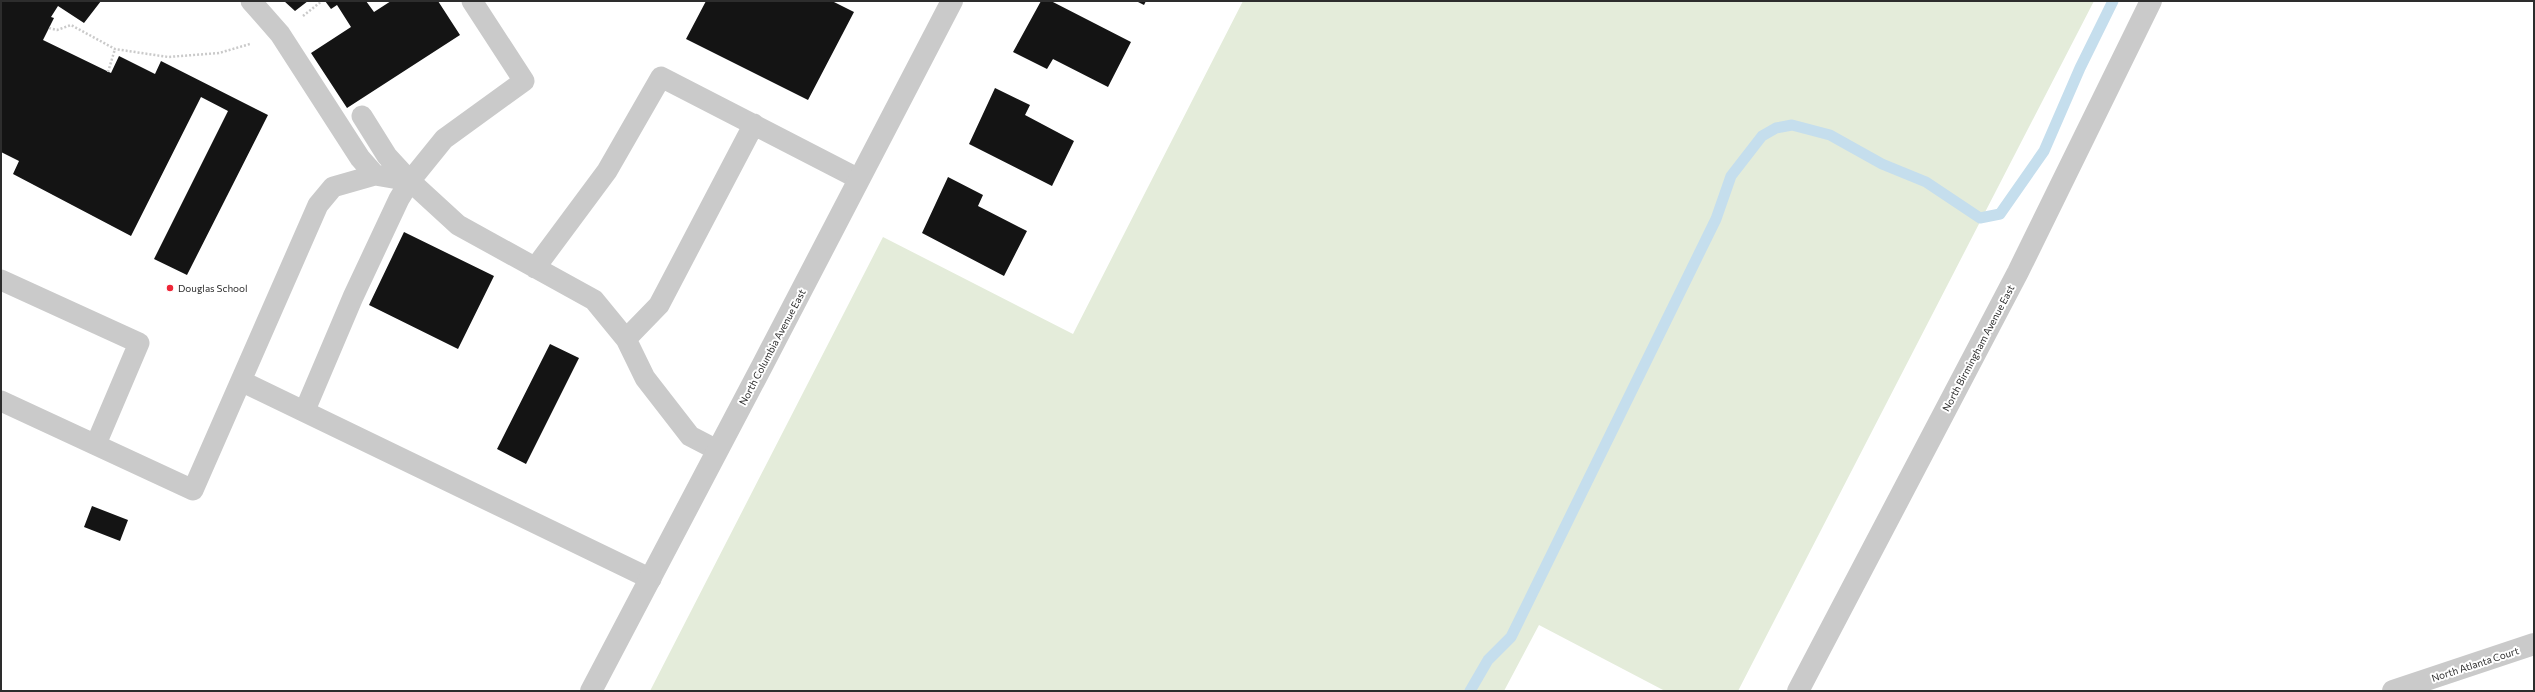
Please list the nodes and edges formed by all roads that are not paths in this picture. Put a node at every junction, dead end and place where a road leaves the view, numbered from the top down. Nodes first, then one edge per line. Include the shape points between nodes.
1 (251, 1) edge
2 (472, 1) edge
3 (952, 1) edge
4 (2151, 1) edge
5 (362, 116) dead end
6 (754, 124) junction
7 (375, 175) junction
8 (859, 179) junction
9 (410, 181) junction
10 (535, 268) junction
11 (1, 280) edge
12 (626, 340) junction
13 (242, 381) junction
14 (1, 401) edge
15 (305, 410) junction
16 (96, 444) junction
17 (717, 450) junction
18 (651, 579) junction
19 (2534, 644) edge
20 (591, 691) edge
21 (1798, 691) edge
22 (2393, 691) edge

1 - 7 lane via 280,34 360,158
2 - 9 lane via 524,81 444,139
3 - 8 street, North Columbia Avenue East
4 - 21 street, North Birmingham Avenue East via 2018,272
5 - 9 lane via 387,156
6 - 8 lane
6 - 10 lane via 661,77 607,171
6 - 12 lane via 659,305
7 - 9 lane
7 - 13 lane via 333,186 318,205
8 - 17 street, North Columbia Avenue East via 758,377
9 - 10 lane via 458,225
9 - 15 lane via 399,199 357,290
10 - 12 lane via 594,300
11 - 16 lane via 139,343
12 - 17 lane via 645,378 690,436
13 - 15 lane
13 - 16 lane via 193,490
14 - 16 lane
15 - 18 lane
17 - 18 street, North Columbia Avenue East
18 - 20 street, North Columbia Avenue East
19 - 22 street, North Atlanta Court

